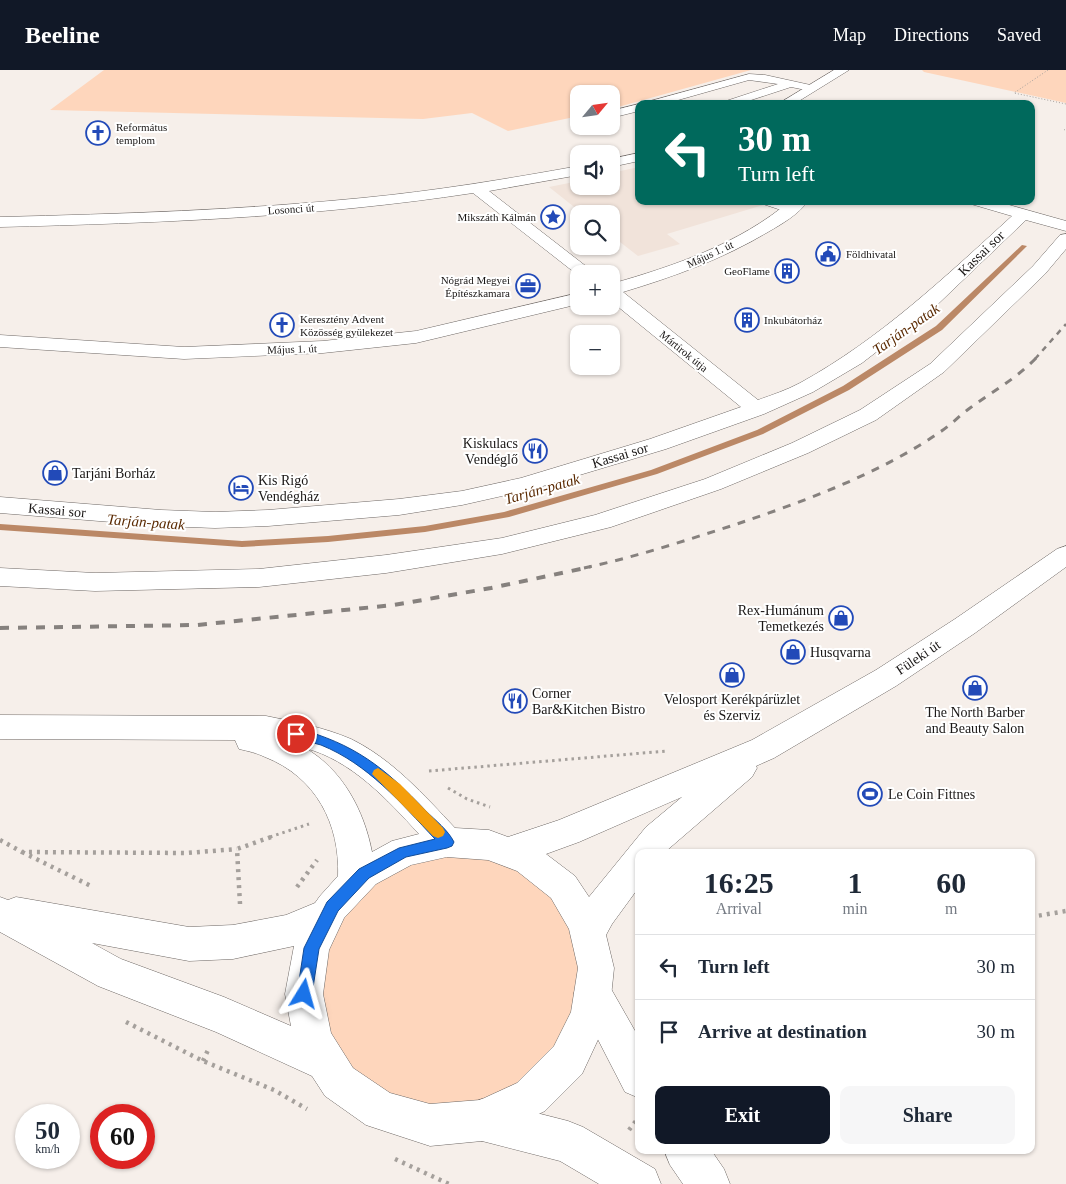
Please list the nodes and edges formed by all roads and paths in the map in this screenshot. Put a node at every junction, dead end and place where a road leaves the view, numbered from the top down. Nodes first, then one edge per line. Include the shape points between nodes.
1 (781, 70) edge
2 (843, 70) edge
3 (1048, 70) edge
4 (765, 78) junction
5 (791, 84) junction
6 (811, 88) junction
7 (665, 100) edge
8 (740, 100) edge
9 (796, 100) edge
10 (1066, 104) edge
11 (635, 108) edge
12 (620, 112) edge
13 (635, 158) edge
14 (620, 161) edge
15 (570, 172) edge
16 (477, 189) junction
17 (795, 205) edge
18 (991, 205) edge
19 (1023, 214) junction
20 (0, 222) edge
21 (1066, 226) edge
22 (1066, 240) edge
23 (575, 265) edge
24 (620, 288) edge
25 (620, 298) edge
26 (570, 300) edge
27 (0, 341) edge
28 (756, 410) junction
29 (0, 504) edge
30 (1066, 555) edge
31 (0, 577) edge
32 (0, 727) edge
33 (180, 727) junction
34 (675, 750) dead end
35 (763, 750) junction
36 (430, 772) dead end
37 (0, 840) edge
38 (447, 842) junction
39 (237, 849) dead end
40 (648, 849) edge
41 (22, 852) junction
42 (508, 852) junction
43 (321, 854) dead end
44 (635, 865) edge
45 (355, 883) junction
46 (96, 889) dead end
47 (288, 892) dead end
48 (0, 911) edge
49 (1066, 911) edge
50 (328, 915) junction
51 (1035, 916) edge
52 (588, 935) junction
53 (593, 993) junction
54 (327, 1062) junction
55 (635, 1071) edge
56 (482, 1120) junction
57 (688, 1154) edge
58 (640, 1184) edge
59 (709, 1184) edge

1 - 4 lane
2 - 6 street
3 - 10 path via 1014,93
4 - 5 lane
4 - 7 lane via 744,78
5 - 6 lane
5 - 8 lane
6 - 9 street
11 - 12 lane
13 - 14 street
15 - 16 street, Losonci út
16 - 20 street, Losonci út via 337,206 117,219
16 - 23 street
17 - 24 street, Május 1. út via 770,224 711,256
18 - 19 street
19 - 21 street
19 - 28 street, Kassai sor via 930,301 855,359 806,388
22 - 31 street via 937,368 868,415 800,448 712,484 602,521 492,547 386,564 259,578 95,582
25 - 28 street, Mártírok útja
26 - 27 street, Május 1. út via 416,337 323,348 184,353
28 - 29 street, Kassai sor via 525,484 462,498 399,506 215,520 113,515
30 - 35 street, Füleki út via 886,678
32 - 33 street
33 - 38 street via 266,728 323,741 345,751 381,776
33 - 45 street via 271,745 308,766 330,788 344,813 356,850
34 - 36 path
35 - 40 street
35 - 42 street via 567,832
37 - 41 path
38 - 42 street via 490,845
38 - 45 street via 404,852 364,873
39 - 41 path via 187,853
41 - 46 path
42 - 52 street via 529,860 563,887 586,924
43 - 47 path via 297,888
44 - 52 street via 599,912
45 - 50 street via 332,906
48 - 50 street via 189,944 233,942 286,932
48 - 54 street via 111,973 224,1016
49 - 51 path
50 - 54 street via 311,948 304,994 313,1040
52 - 53 street via 596,968
53 - 55 street
53 - 56 street via 590,1016 568,1060 531,1097
54 - 56 street via 339,1082 380,1111 430,1125
56 - 58 street via 568,1142
57 - 59 street

